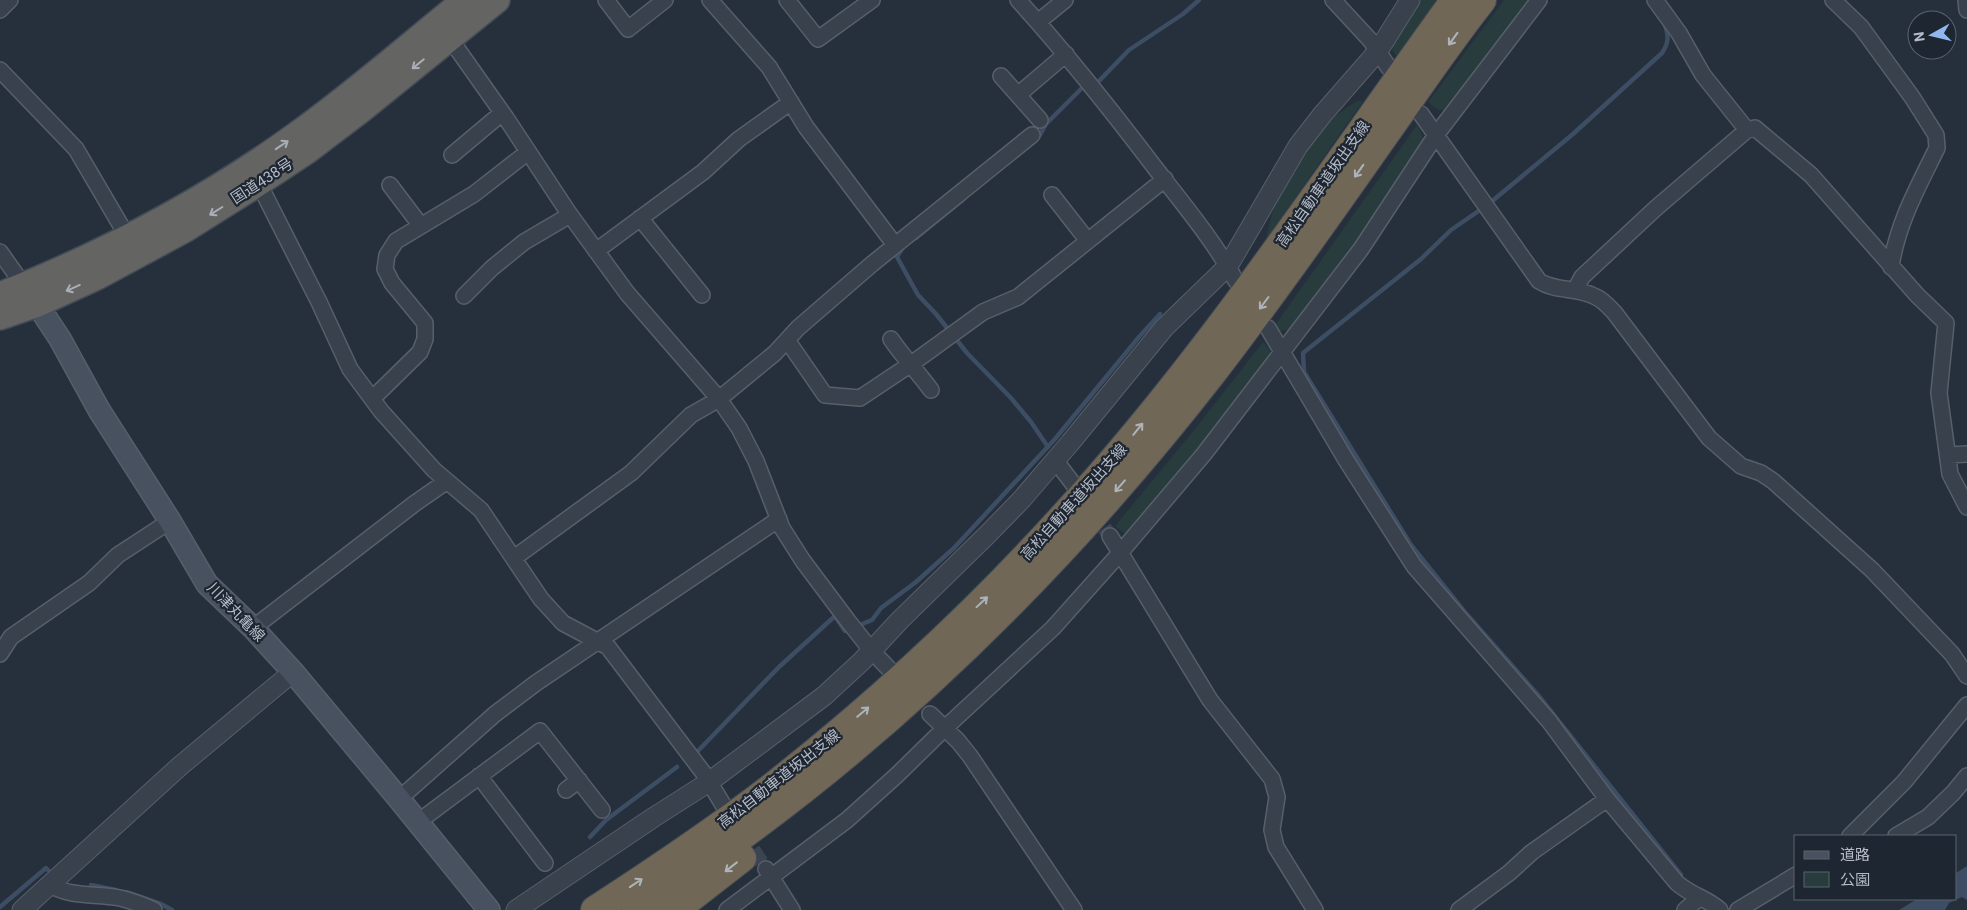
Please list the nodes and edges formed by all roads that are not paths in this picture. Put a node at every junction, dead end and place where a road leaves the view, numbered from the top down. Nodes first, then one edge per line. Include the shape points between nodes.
1 (10, 0) edge
2 (465, 0) edge
3 (497, 0) edge
4 (606, 0) edge
5 (665, 0) edge
6 (710, 0) edge
7 (787, 0) edge
8 (872, 0) edge
9 (1018, 0) edge
10 (1065, 0) edge
11 (1334, 0) edge
12 (1410, 0) edge
13 (1455, 0) edge
14 (1482, 0) edge
15 (1539, 0) edge
16 (1655, 0) edge
17 (1833, 0) edge
18 (1966, 0) edge
19 (0, 10) edge
20 (1967, 10) edge
21 (1038, 22) junction
22 (444, 30) junction
23 (1378, 51) junction
24 (1066, 54) junction
25 (1389, 68) dead end
26 (0, 70) edge
27 (1001, 76) dead end
28 (1018, 95) junction
29 (791, 102) junction
30 (502, 113) junction
31 (1421, 114) dead end
32 (1040, 120) dead end
33 (1747, 130) junction
34 (1032, 135) dead end
35 (1436, 135) junction
36 (528, 152) junction
37 (452, 155) dead end
38 (254, 175) junction
39 (1165, 180) junction
40 (390, 185) dead end
41 (1052, 195) dead end
42 (570, 215) junction
43 (640, 218) junction
44 (421, 226) junction
45 (127, 236) junction
46 (1088, 241) junction
47 (895, 245) junction
48 (596, 251) junction
49 (0, 252) edge
50 (1891, 267) junction
51 (1232, 273) junction
52 (1575, 290) junction
53 (0, 295) edge
54 (31, 295) junction
55 (702, 295) dead end
56 (464, 296) dead end
57 (0, 317) edge
58 (1268, 328) dead end
59 (891, 339) dead end
60 (787, 340) junction
61 (1282, 353) junction
62 (911, 364) junction
63 (931, 390) dead end
64 (719, 398) junction
65 (372, 399) junction
66 (1967, 454) edge
67 (1948, 455) junction
68 (1055, 460) junction
69 (447, 481) junction
70 (1074, 485) dead end
71 (1967, 507) edge
72 (779, 519) junction
73 (170, 521) junction
74 (1110, 536) tunnel mouth
75 (1120, 554) junction
76 (514, 558) junction
77 (253, 628) junction
78 (598, 642) junction
79 (871, 650) junction
80 (0, 654) edge
81 (889, 669) dead end
82 (293, 672) junction
83 (1967, 676) edge
84 (1967, 705) edge
85 (919, 709) junction
86 (945, 728) junction
87 (479, 776) junction
88 (1967, 776) edge
89 (578, 780) junction
90 (709, 782) junction
91 (566, 790) dead end
92 (399, 799) junction
93 (1607, 799) junction
94 (725, 808) dead end
95 (602, 810) dead end
96 (418, 822) junction
97 (1851, 835) edge
98 (1898, 835) edge
99 (545, 863) dead end
100 (768, 873) junction
101 (1794, 876) edge
102 (50, 885) junction
103 (1794, 885) edge
104 (1776, 888) junction
105 (1699, 898) junction
106 (22, 910) edge
107 (154, 910) edge
108 (488, 910) edge
109 (516, 910) edge
110 (595, 910) edge
111 (636, 910) edge
112 (675, 910) edge
113 (727, 910) edge
114 (792, 910) edge
115 (1074, 910) edge
116 (1315, 910) edge
117 (1459, 910) edge
118 (1685, 910) edge
119 (1720, 910) edge
120 (1738, 910) edge

1 - 19 street
2 - 22 highway, 国道438号
3 - 22 highway, 国道438号
4 - 5 street via 628,29
6 - 29 street via 769,67
7 - 8 street via 818,39
9 - 21 street
10 - 21 street
11 - 23 street
12 - 23 street
110 -> 13 highway, 高松自動車道坂出支線 via 702,839 840,731 892,687 993,591 1062,518 1196,357
14 -> 85 highway, 高松自動車道坂出支線 via 1213,371 1079,533
15 - 35 street
16 - 33 street via 1703,75
17 - 50 street via 1861,27 1912,97 1938,142 1908,206
18 - 20 street
21 - 24 street
22 - 30 street
22 - 38 highway, 国道438号 via 296,135
23 - 25 street
23 - 51 street via 1298,146
24 - 28 street
24 - 39 street
26 - 45 street via 76,149
27 - 28 street
28 - 32 street
29 - 43 street
29 - 47 street via 806,127
30 - 36 street
30 - 37 street
31 - 35 street
33 - 50 street via 1755,128 1811,175
33 - 52 street via 1649,214 1582,277
34 - 47 street
35 - 52 street via 1539,281 1546,286
35 - 61 street via 1362,249
36 - 42 street
36 - 44 street via 474,194
38 - 45 highway, 国道438号
38 -> 54 highway, 国道438号 via 186,229 97,278
38 - 65 street via 350,369
39 - 46 street
39 - 51 street
40 - 44 street
41 - 46 street
42 - 48 street
42 - 56 street via 524,242
43 - 48 street
43 - 55 street
44 - 65 street via 396,241 388,255 385,270 425,323 425,338 420,352
45 - 54 highway, 国道438号
46 - 62 street via 1018,297 983,312
47 - 60 street
48 - 64 street via 627,293
49 - 54 street
50 - 67 street via 1946,323 1939,392
51 - 68 street via 1164,328
52 - 83 street via 1596,296 1614,312 1709,438 1741,466 1773,481 1872,570 1952,654
53 - 54 highway, 国道438号
54 - 57 highway, 国道438号
54 - 73 main road, 川津丸亀線
58 - 61 street
59 - 62 street
60 - 62 street via 825,395 860,398
60 - 64 street
61 - 75 street via 1204,454
61 - 93 street via 1414,566 1549,721
62 - 63 street
64 - 72 street via 756,461
64 - 76 street via 690,415 632,473
65 - 69 street
66 - 67 street
67 - 71 street via 1950,474
68 - 70 street
68 - 79 street via 993,529
69 - 76 street via 481,510
69 - 77 street
72 - 78 street
72 - 79 street via 803,561
73 - 77 main road, 川津丸亀線 via 208,584
73 - 80 street via 118,555 88,583 11,637
74 - 75 street
75 - 86 street via 1053,628
75 - 116 street via 1210,700 1272,779 1277,797 1272,830 1276,847
76 - 78 street via 541,598 563,623
77 - 82 main road, 川津丸亀線
78 - 90 street via 608,647
78 - 92 street via 495,714
79 - 81 street
79 - 90 street via 824,696
82 - 92 main road, 川津丸亀線
82 - 102 street via 180,766
84 - 97 street via 1904,782
85 - 86 street
85 - 111 highway, 高松自動車道坂出支線
85 -> 112 highway
86 - 100 street via 847,820
86 - 115 street via 970,756
87 - 89 street via 540,731
87 - 96 street
87 - 99 street
88 - 98 street via 1928,817
89 - 91 street
89 - 95 street
90 - 94 street
90 - 109 street
92 - 96 main road, 川津丸亀線
93 - 105 street via 1677,883
93 - 117 street via 1532,852
96 - 108 main road, 川津丸亀線
100 - 113 street
100 - 114 street
101 - 104 street
102 - 106 street
102 - 107 street via 73,894 120,898
103 - 104 street
104 - 120 street
105 - 118 street
105 - 119 street

